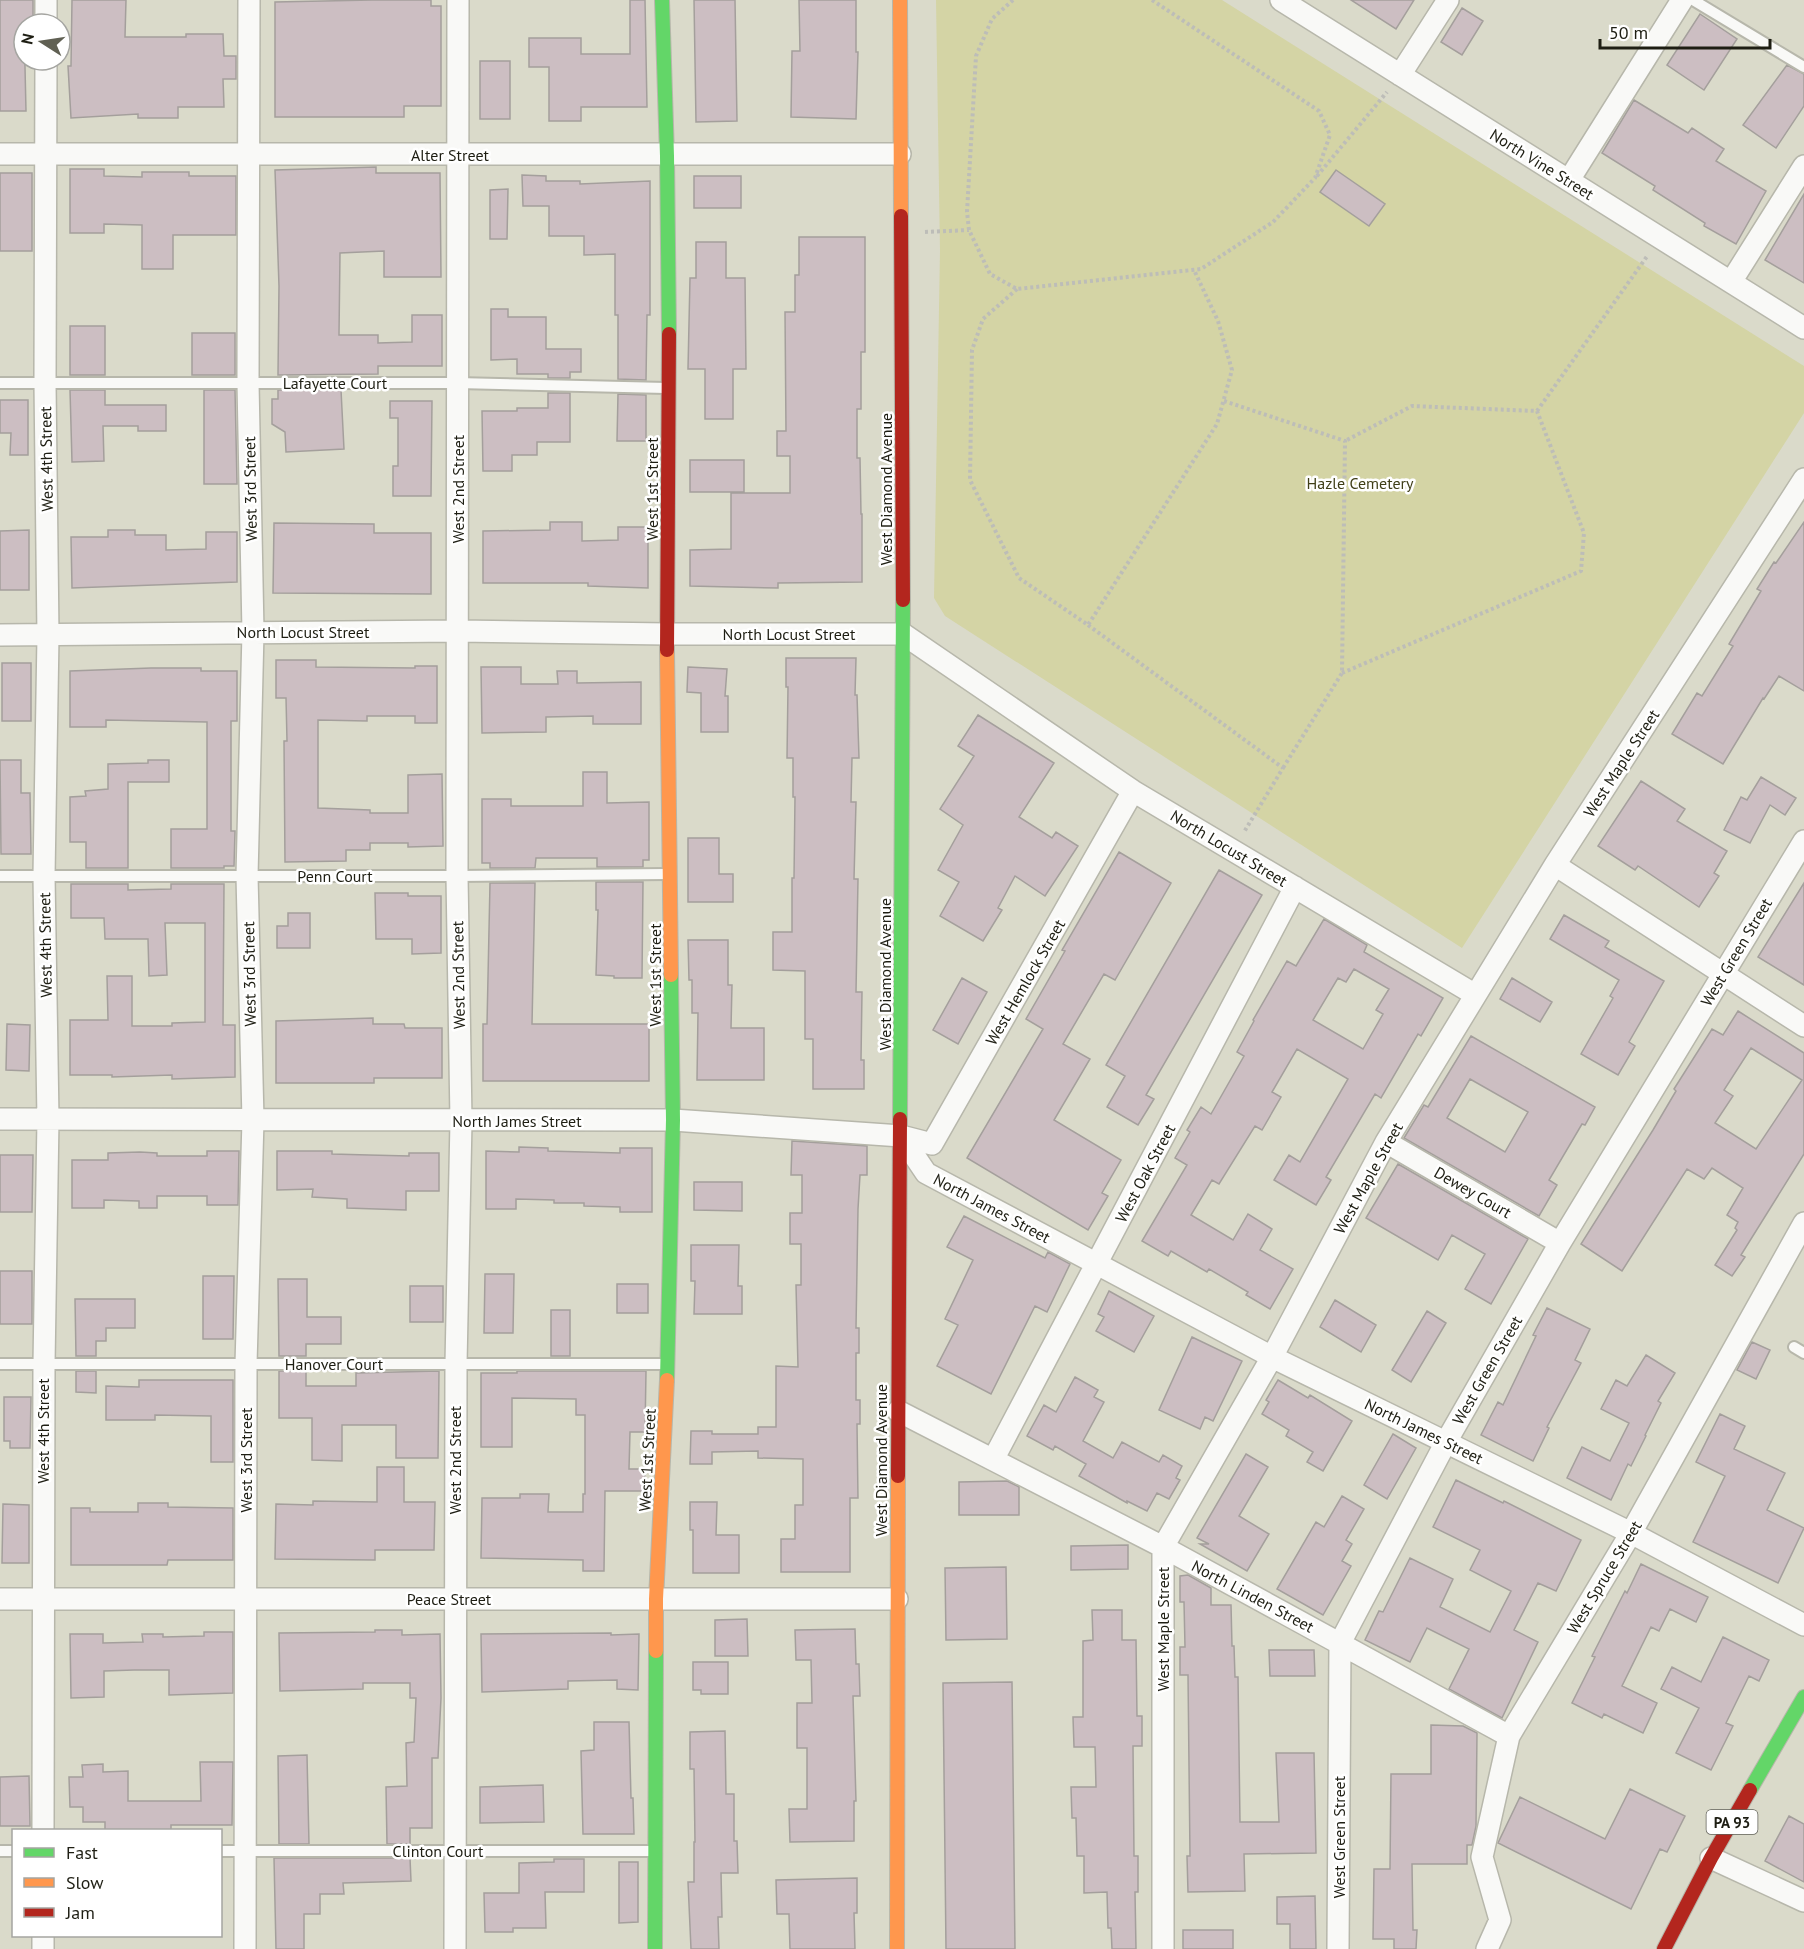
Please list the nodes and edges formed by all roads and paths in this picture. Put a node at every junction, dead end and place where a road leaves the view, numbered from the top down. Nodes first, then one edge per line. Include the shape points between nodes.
1 (249, 0) edge
2 (458, 0) edge
3 (662, 0) edge
4 (900, 0) edge
5 (1013, 0) edge
6 (1152, 0) edge
7 (1281, 0) edge
8 (1448, 0) edge
9 (1682, 0) edge
10 (1693, 0) edge
11 (1804, 67) edge
12 (46, 72) edge
13 (1400, 75) junction
14 (0, 154) edge
15 (45, 154) junction
16 (248, 154) junction
17 (458, 154) junction
18 (900, 154) junction
19 (667, 156) junction
20 (1804, 166) edge
21 (1315, 178) junction
22 (1569, 180) junction
23 (969, 230) junction
24 (901, 234) junction
25 (1660, 237) junction
26 (1194, 270) junction
27 (1731, 282) junction
28 (1017, 289) junction
29 (1804, 328) edge
30 (0, 383) edge
31 (45, 383) junction
32 (248, 383) junction
33 (457, 383) junction
34 (669, 388) junction
35 (1224, 401) junction
36 (1537, 411) junction
37 (1345, 441) junction
38 (1804, 478) edge
39 (1088, 625) junction
40 (458, 631) junction
41 (253, 632) junction
42 (668, 634) junction
43 (903, 634) junction
44 (0, 635) edge
45 (48, 636) junction
46 (1342, 672) junction
47 (1283, 768) junction
48 (1133, 791) junction
49 (1804, 841) edge
50 (1233, 851) junction
51 (1555, 865) junction
52 (671, 874) junction
53 (0, 876) edge
54 (44, 876) junction
55 (247, 876) junction
56 (457, 876) junction
57 (1295, 887) junction
58 (1723, 974) junction
59 (1474, 994) junction
60 (1804, 1026) edge
61 (0, 1119) edge
62 (48, 1119) junction
63 (253, 1120) junction
64 (672, 1120) junction
65 (461, 1121) junction
66 (901, 1136) junction
67 (1386, 1142) junction
68 (1804, 1223) edge
69 (1560, 1243) junction
70 (1097, 1263) junction
71 (1272, 1357) junction
72 (0, 1364) edge
73 (44, 1364) junction
74 (246, 1364) junction
75 (456, 1364) junction
76 (668, 1364) junction
77 (898, 1411) junction
78 (1446, 1442) junction
79 (994, 1458) junction
80 (1630, 1533) junction
81 (1163, 1547) junction
82 (0, 1599) edge
83 (43, 1599) junction
84 (246, 1599) junction
85 (455, 1599) junction
86 (656, 1599) junction
87 (897, 1599) junction
88 (1804, 1625) edge
89 (1340, 1643) junction
90 (1804, 1697) edge
91 (1509, 1736) junction
92 (43, 1829) edge
93 (222, 1851) edge
94 (246, 1851) junction
95 (455, 1851) junction
96 (655, 1851) junction
97 (1711, 1858) junction
98 (1804, 1901) edge
99 (245, 1949) edge
100 (455, 1949) edge
101 (655, 1949) edge
102 (897, 1949) edge
103 (1163, 1949) edge
104 (1338, 1949) edge
105 (1487, 1949) edge
106 (1664, 1949) edge

1 - 16 street, West 3rd Street
2 - 17 street, West 2nd Street
3 - 19 main road, West 1st Street
4 - 18 main road, West Diamond Avenue
5 - 23 path via 992,20 976,56
6 - 21 path via 1319,111 1330,135
7 - 13 street, North Vine Street
8 - 13 street
9 - 22 street
10 - 11 lane
12 - 15 street, West 4th Street
13 - 21 path
13 - 22 street, North Vine Street
14 - 15 street, Alter Street
15 - 16 street, Alter Street
15 - 31 street, West 4th Street
16 - 17 street, Alter Street
16 - 32 street, West 3rd Street
17 - 19 street, Alter Street
17 - 33 street, West 2nd Street
18 - 19 street, Alter Street
18 - 24 main road, West Diamond Avenue
19 - 34 main road, West 1st Street
20 - 27 street
21 - 26 path via 1273,222
22 - 25 street, North Vine Street
23 - 24 path
23 - 28 path via 990,274
24 - 43 main road, West Diamond Avenue
25 - 27 street, North Vine Street
25 - 36 path
26 - 28 path
26 - 35 path via 1218,321 1232,370
27 - 29 street, North Vine Street
28 - 39 path via 983,320 972,350 970,480 1019,578
30 - 31 lane, Lafayette Court
31 - 32 lane, Lafayette Court
31 - 45 street, West 4th Street
32 - 33 lane, Lafayette Court
32 - 41 street, West 3rd Street
33 - 34 lane, Lafayette Court
33 - 40 street, West 2nd Street
34 - 42 main road, West 1st Street
35 - 37 path
35 - 39 path via 1217,424
36 - 37 path via 1412,406
36 - 46 path via 1584,533 1581,571
37 - 46 path
38 - 51 street, West Maple Street
39 - 47 path
40 - 41 street, North Locust Street
40 - 42 street, North Locust Street
40 - 56 street, West 2nd Street
41 - 45 street, North Locust Street
41 - 55 street, West 3rd Street
42 - 43 street, North Locust Street
42 - 52 main road, West 1st Street
43 - 48 street, North Locust Street
43 - 66 main road, West Diamond Avenue
44 - 45 street, North Locust Street
45 - 54 street, West 4th Street
46 - 47 path
47 - 50 path
48 - 50 street, North Locust Street
48 - 66 street, West Hemlock Street via 932,1144
49 - 58 street, West Green Street
50 - 57 street, North Locust Street
51 - 58 street
51 - 59 street, West Maple Street
52 - 56 lane, Penn Court
52 - 64 main road, West 1st Street
53 - 54 lane, Penn Court
54 - 55 lane, Penn Court
54 - 62 street, West 4th Street
55 - 56 lane, Penn Court
55 - 63 street, West 3rd Street
56 - 65 street, West 2nd Street
57 - 59 street, North Locust Street
57 - 70 street, West Oak Street
58 - 60 street
58 - 69 street, West Green Street
59 - 67 street, West Maple Street
61 - 62 street, North James Street
62 - 63 street, North James Street
62 - 73 street, West 4th Street
63 - 65 street, North James Street
63 - 74 street, West 3rd Street
64 - 65 street, North James Street
64 - 66 street, North James Street
64 - 76 main road, West 1st Street
65 - 75 street, West 2nd Street
66 - 70 street, North James Street via 926,1173
66 - 77 main road, West Diamond Avenue
67 - 69 street, Dewey Court
67 - 71 street, West Maple Street
68 - 80 street, West Spruce Street
69 - 78 street, West Green Street
70 - 71 street, North James Street
70 - 79 street, West Oak Street
71 - 78 street, North James Street
71 - 81 street, West Maple Street
72 - 73 lane, Hanover Court
73 - 74 lane, Hanover Court
73 - 83 street, West 4th Street
74 - 75 lane, Hanover Court
74 - 84 street, West 3rd Street
75 - 76 lane, Hanover Court
75 - 85 street, West 2nd Street
76 - 86 main road, West 1st Street
77 - 79 street, North Linden Street
77 - 87 main road, West Diamond Avenue
78 - 80 street, North James Street
78 - 89 street, West Green Street
79 - 81 street, North Linden Street
80 - 88 street, North James Street
80 - 91 street, West Spruce Street
81 - 89 street, North Linden Street
81 - 103 street, West Maple Street
82 - 83 street, Peace Street
83 - 84 street, Peace Street
83 - 92 street, West 4th Street
84 - 85 street, Peace Street
84 - 94 street, West 3rd Street
85 - 86 street, Peace Street
85 - 95 street, West 2nd Street
86 - 87 street, Peace Street
86 - 96 main road, West 1st Street
87 - 102 main road, West Diamond Avenue
89 - 91 street, North Linden Street
89 - 104 street, West Green Street
90 - 97 main road, PA 93
91 - 105 street, West Spruce Street via 1482,1857 1500,1920
93 - 94 lane, Clinton Court
94 - 95 lane, Clinton Court
94 - 99 street, West 3rd Street
95 - 96 lane, Clinton Court
95 - 100 street, West 2nd Street
96 - 101 main road, West 1st Street
97 - 98 street
97 - 106 main road, PA 93

